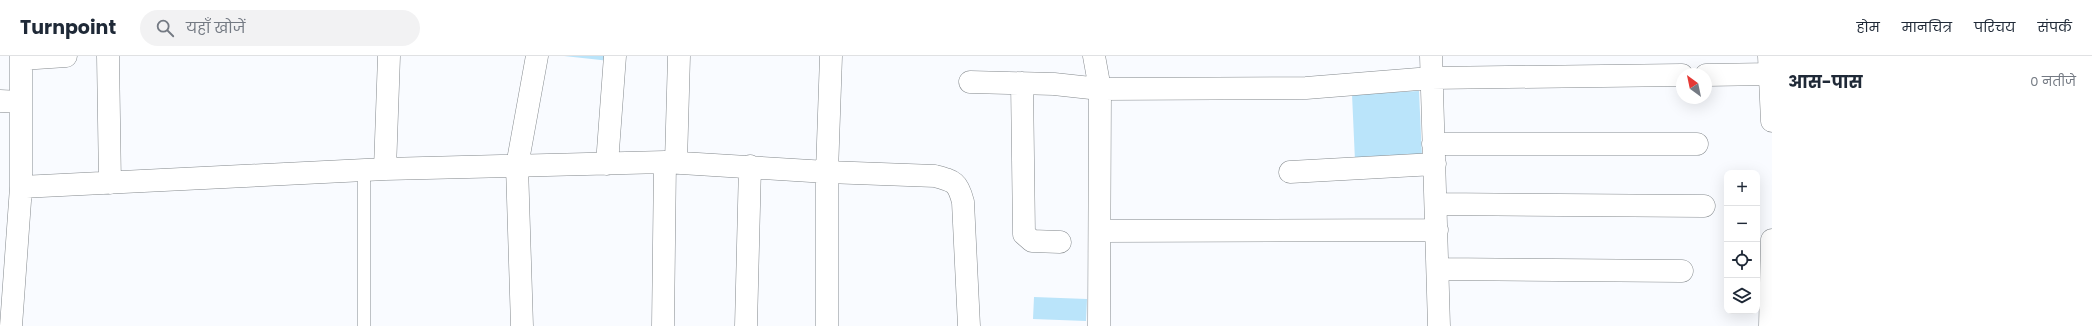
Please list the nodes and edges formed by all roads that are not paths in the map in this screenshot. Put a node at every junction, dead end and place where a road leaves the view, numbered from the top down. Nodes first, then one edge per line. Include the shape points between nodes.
1 (66, 56) edge
2 (108, 56) edge
3 (389, 56) edge
4 (537, 56) edge
5 (615, 56) edge
6 (680, 56) edge
7 (831, 56) edge
8 (1094, 56) edge
9 (1431, 56) edge
10 (21, 58) edge
11 (1770, 65) edge
12 (1712, 74) edge
13 (1676, 75) edge
14 (1431, 78) junction
15 (970, 82) dead end
16 (1022, 83) junction
17 (1100, 89) junction
18 (11, 102) edge
19 (1772, 121) edge
20 (1696, 144) dead end
21 (1434, 154) junction
22 (670, 162) junction
23 (607, 164) junction
24 (517, 166) junction
25 (750, 166) junction
26 (374, 170) junction
27 (827, 172) junction
28 (1290, 172) dead end
29 (110, 183) junction
30 (21, 188) junction
31 (1436, 204) junction
32 (1704, 206) dead end
33 (1437, 230) junction
34 (1100, 231) junction
35 (9, 238) edge
36 (1772, 240) edge
37 (1060, 242) dead end
38 (1439, 269) junction
39 (1682, 271) dead end
40 (8, 314) edge
41 (364, 326) edge
42 (522, 326) edge
43 (663, 326) edge
44 (746, 326) edge
45 (827, 326) edge
46 (969, 326) edge
47 (1099, 326) edge
48 (1439, 326) edge
49 (1770, 326) edge

1 - 10 street
2 - 29 street
3 - 26 street
4 - 24 street
5 - 23 street
6 - 22 street
7 - 27 street
8 - 17 street
9 - 14 street
10 - 18 street
11 - 12 street
11 - 19 street
13 - 14 street
14 - 17 street via 1306,88
14 - 21 street
15 - 16 street
16 - 17 street
16 - 37 street via 1024,234 1032,241
17 - 34 street
18 - 30 street
20 - 21 street
21 - 28 street
21 - 31 street
22 - 23 street
22 - 25 street
22 - 43 street
23 - 24 street
24 - 26 street
24 - 42 street
25 - 27 street
25 - 44 street
26 - 29 street
26 - 41 lane
27 - 45 street
27 - 46 street via 935,176 951,181 959,188
29 - 30 street
30 - 35 street
31 - 32 street
31 - 33 street
33 - 34 street
33 - 38 street
34 - 47 street
35 - 40 street
36 - 49 street
38 - 39 street
38 - 48 street

